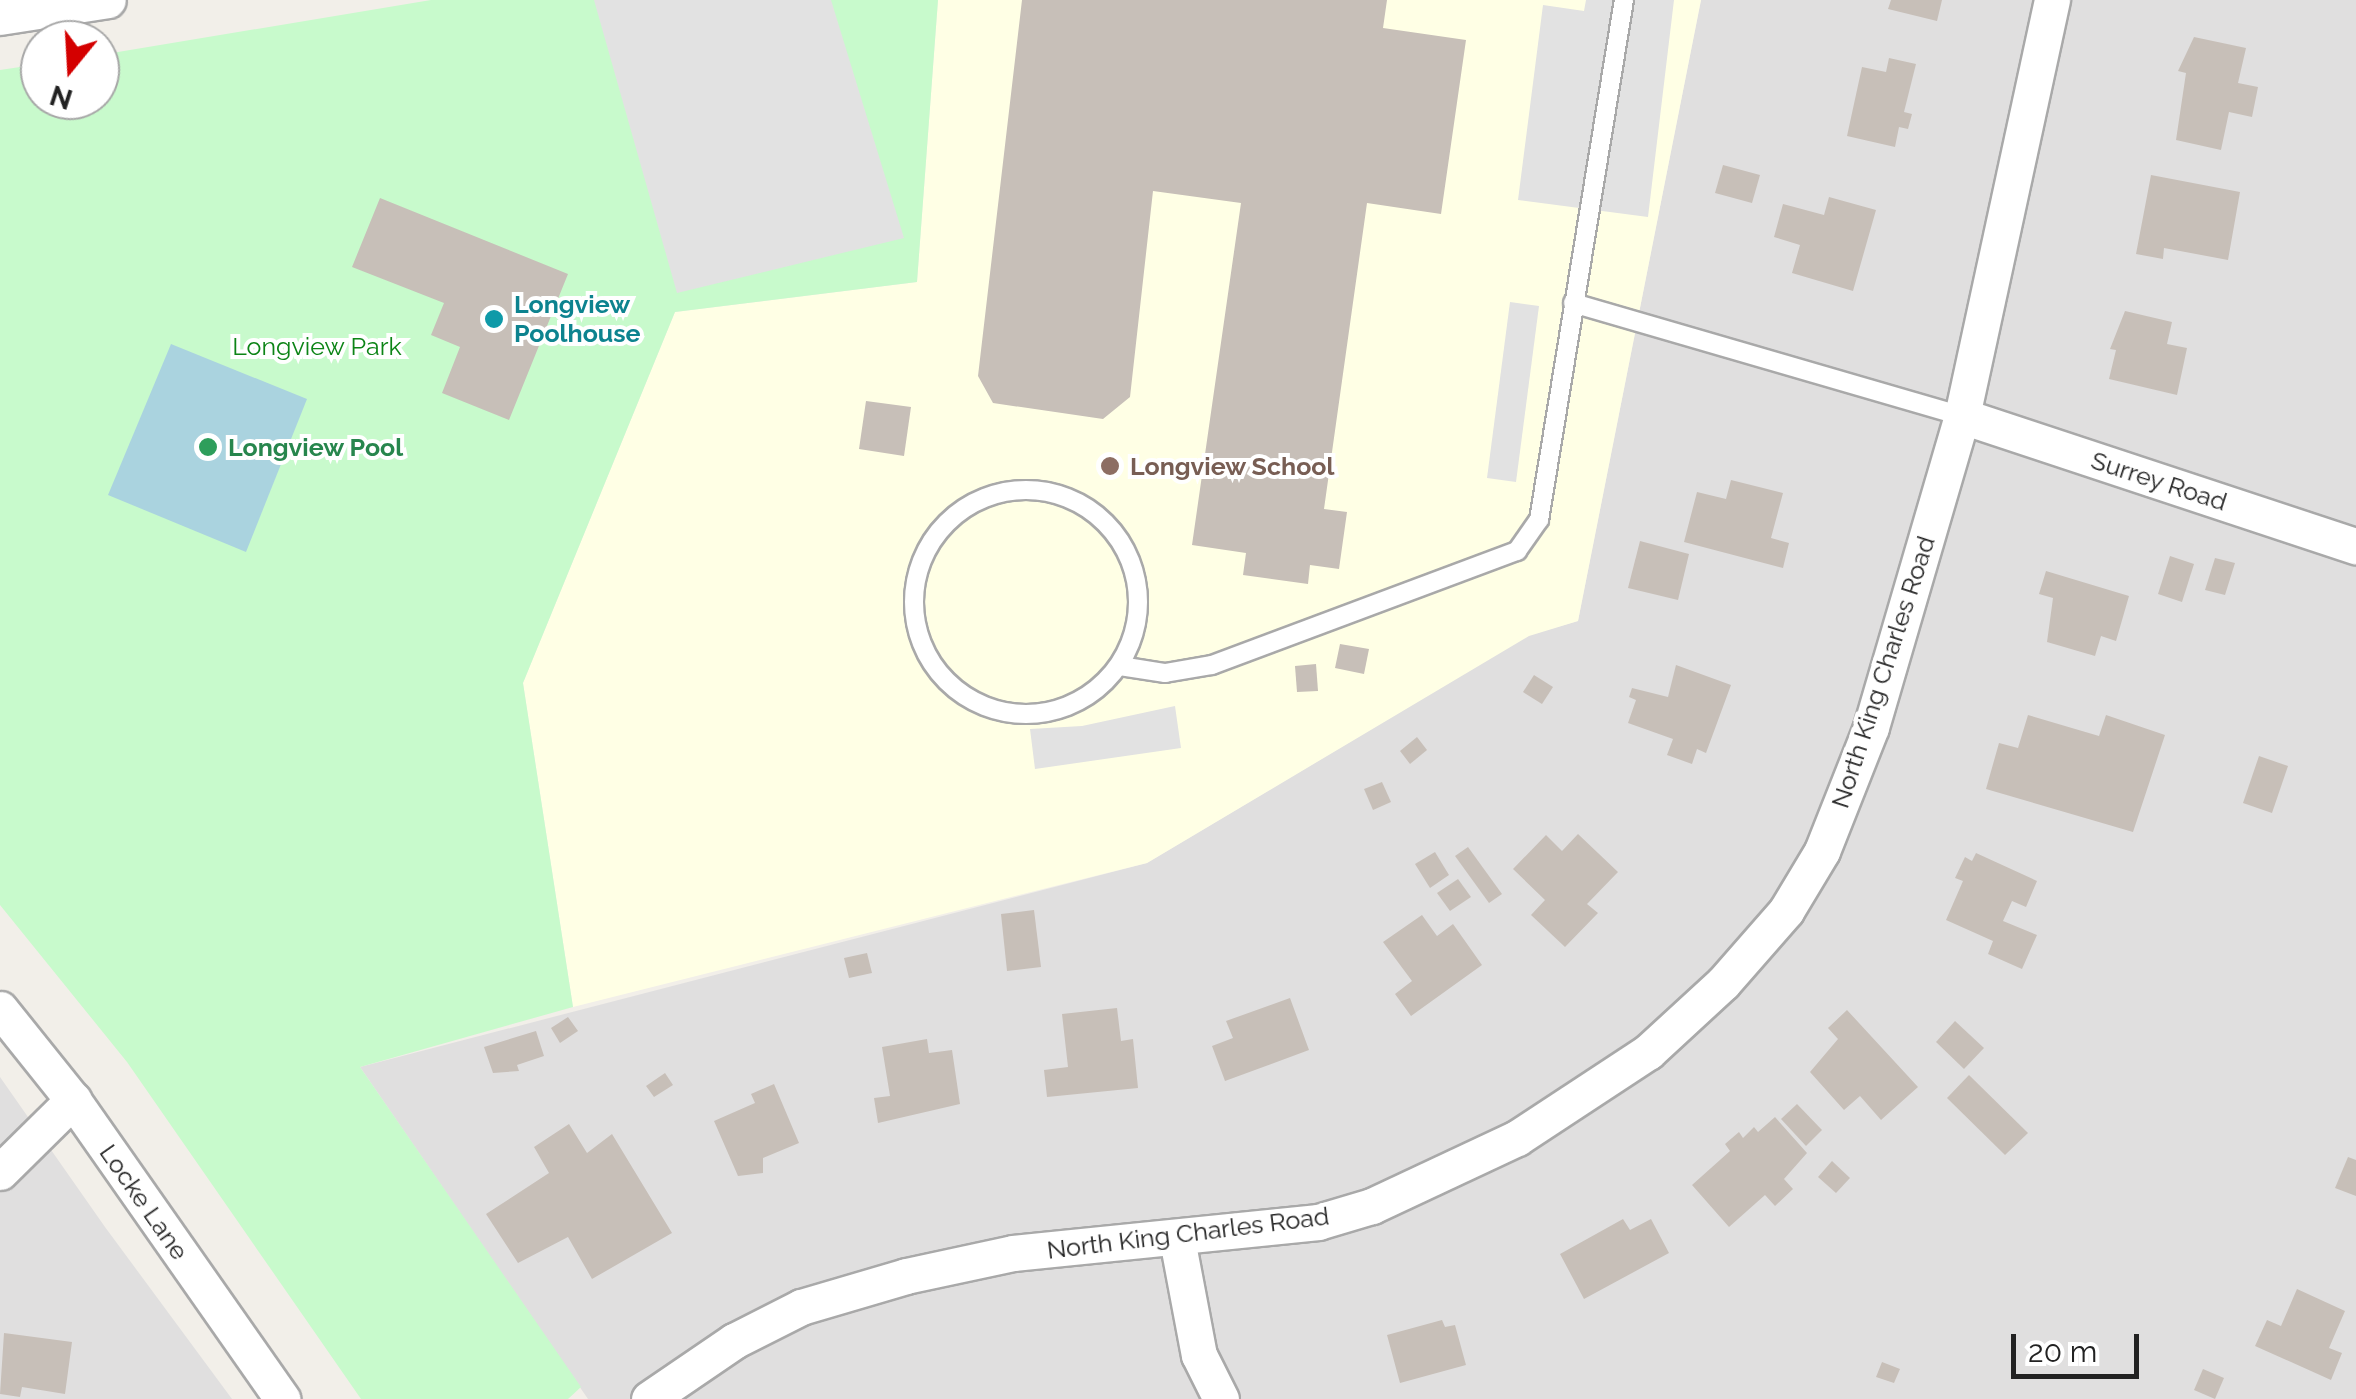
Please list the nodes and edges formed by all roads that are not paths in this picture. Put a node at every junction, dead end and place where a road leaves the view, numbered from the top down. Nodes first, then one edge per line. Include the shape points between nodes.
1 (108, 0) edge
2 (1624, 0) edge
3 (2052, 0) edge
4 (0, 17) edge
5 (1573, 304) junction
6 (1962, 416) junction
7 (2356, 546) edge
8 (1120, 666) junction
9 (0, 1009) edge
10 (73, 1100) junction
11 (0, 1172) edge
12 (1177, 1239) junction
13 (282, 1399) edge
14 (649, 1399) edge
15 (1220, 1399) edge

1 - 4 street
2 - 5 lane
3 - 6 street, North King Charles Road
5 - 6 lane
5 - 8 lane via 1539,520 1517,551 1212,665 1165,673
6 - 7 street, Surrey Road
6 - 12 street, North King Charles Road via 1851,786 1786,911 1723,983 1648,1052 1517,1138 1439,1179 1318,1222
8 - 8 lane via 1135,631 1138,594 1130,558 1109,526 1079,503 1044,490 1006,491 970,504 941,527 921,558 914,612 931,664 956,691 988,709 1044,712 1094,693
9 - 10 street, Locke Lane
10 - 11 street
10 - 13 street, Locke Lane
12 - 14 street, North King Charles Road via 1013,1253 906,1276 801,1308 734,1341
12 - 15 street via 1195,1338

